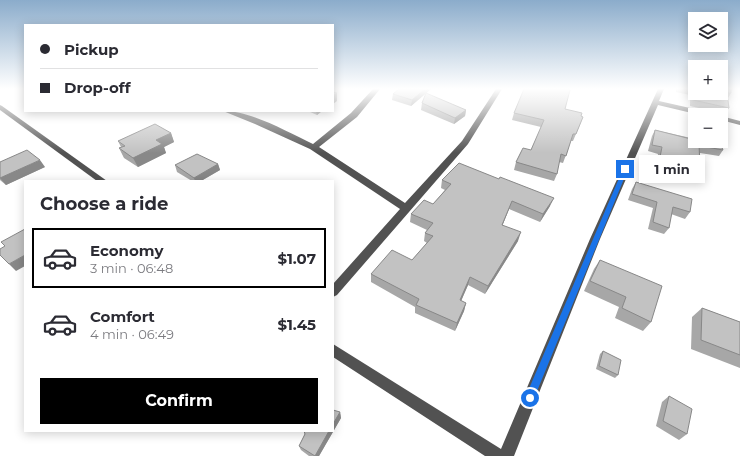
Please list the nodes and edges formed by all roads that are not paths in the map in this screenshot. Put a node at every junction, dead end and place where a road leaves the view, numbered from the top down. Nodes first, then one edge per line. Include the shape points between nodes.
1 (5, 110) edge
2 (358, 110) edge
3 (485, 110) edge
4 (652, 110) edge
5 (230, 112) edge
6 (728, 120) edge
7 (740, 123) edge
8 (313, 147) junction
9 (102, 180) edge
10 (406, 208) junction
11 (334, 291) edge
12 (334, 351) edge
13 (499, 456) edge
14 (506, 456) edge

1 - 9 street
2 - 8 street
3 - 10 street via 465,142
4 - 14 street via 595,239
5 - 8 street
6 - 7 street
8 - 10 street
10 - 11 street
12 - 13 street

